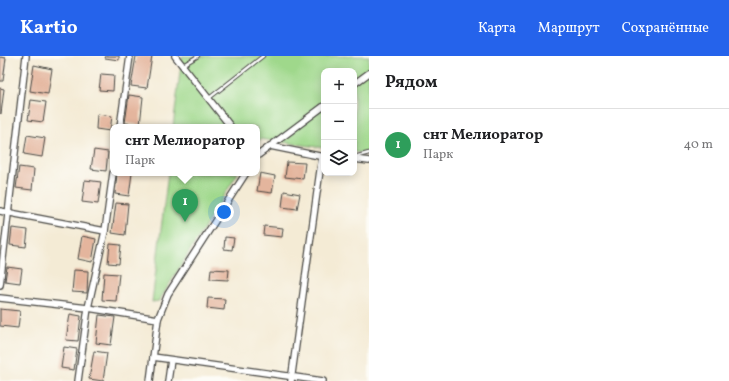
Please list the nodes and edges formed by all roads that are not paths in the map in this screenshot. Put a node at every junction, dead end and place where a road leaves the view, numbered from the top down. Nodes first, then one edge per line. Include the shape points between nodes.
1 (26, 56) edge
2 (130, 56) edge
3 (175, 56) edge
4 (198, 56) edge
5 (263, 56) edge
6 (182, 66) junction
7 (369, 72) edge
8 (357, 82) edge
9 (208, 99) junction
10 (321, 108) edge
11 (120, 124) edge
12 (229, 124) edge
13 (270, 146) junction
14 (260, 152) edge
15 (369, 153) edge
16 (321, 156) edge
17 (357, 157) edge
18 (357, 159) edge
19 (369, 161) edge
20 (321, 170) edge
21 (113, 176) edge
22 (244, 176) edge
23 (0, 211) edge
24 (9, 213) junction
25 (105, 231) junction
26 (0, 286) edge
27 (0, 298) edge
28 (88, 308) junction
29 (158, 319) junction
30 (153, 357) junction
31 (171, 360) junction
32 (291, 379) edge
33 (78, 381) edge
34 (150, 381) edge
35 (168, 381) edge
36 (323, 381) edge

1 - 24 street
2 - 11 street
3 - 6 street
4 - 6 lane
5 - 9 lane
6 - 9 street
7 - 8 street
9 - 12 street
10 - 13 street
13 - 14 street
13 - 16 street
15 - 17 lane
18 - 19 street
20 - 32 street
21 - 25 street
22 - 29 street via 168,294
23 - 24 street
24 - 25 street
24 - 26 street
25 - 28 street
27 - 28 street
28 - 29 street
28 - 33 street
29 - 30 street
30 - 31 street
30 - 34 street
31 - 32 street
31 - 35 street
32 - 36 street

